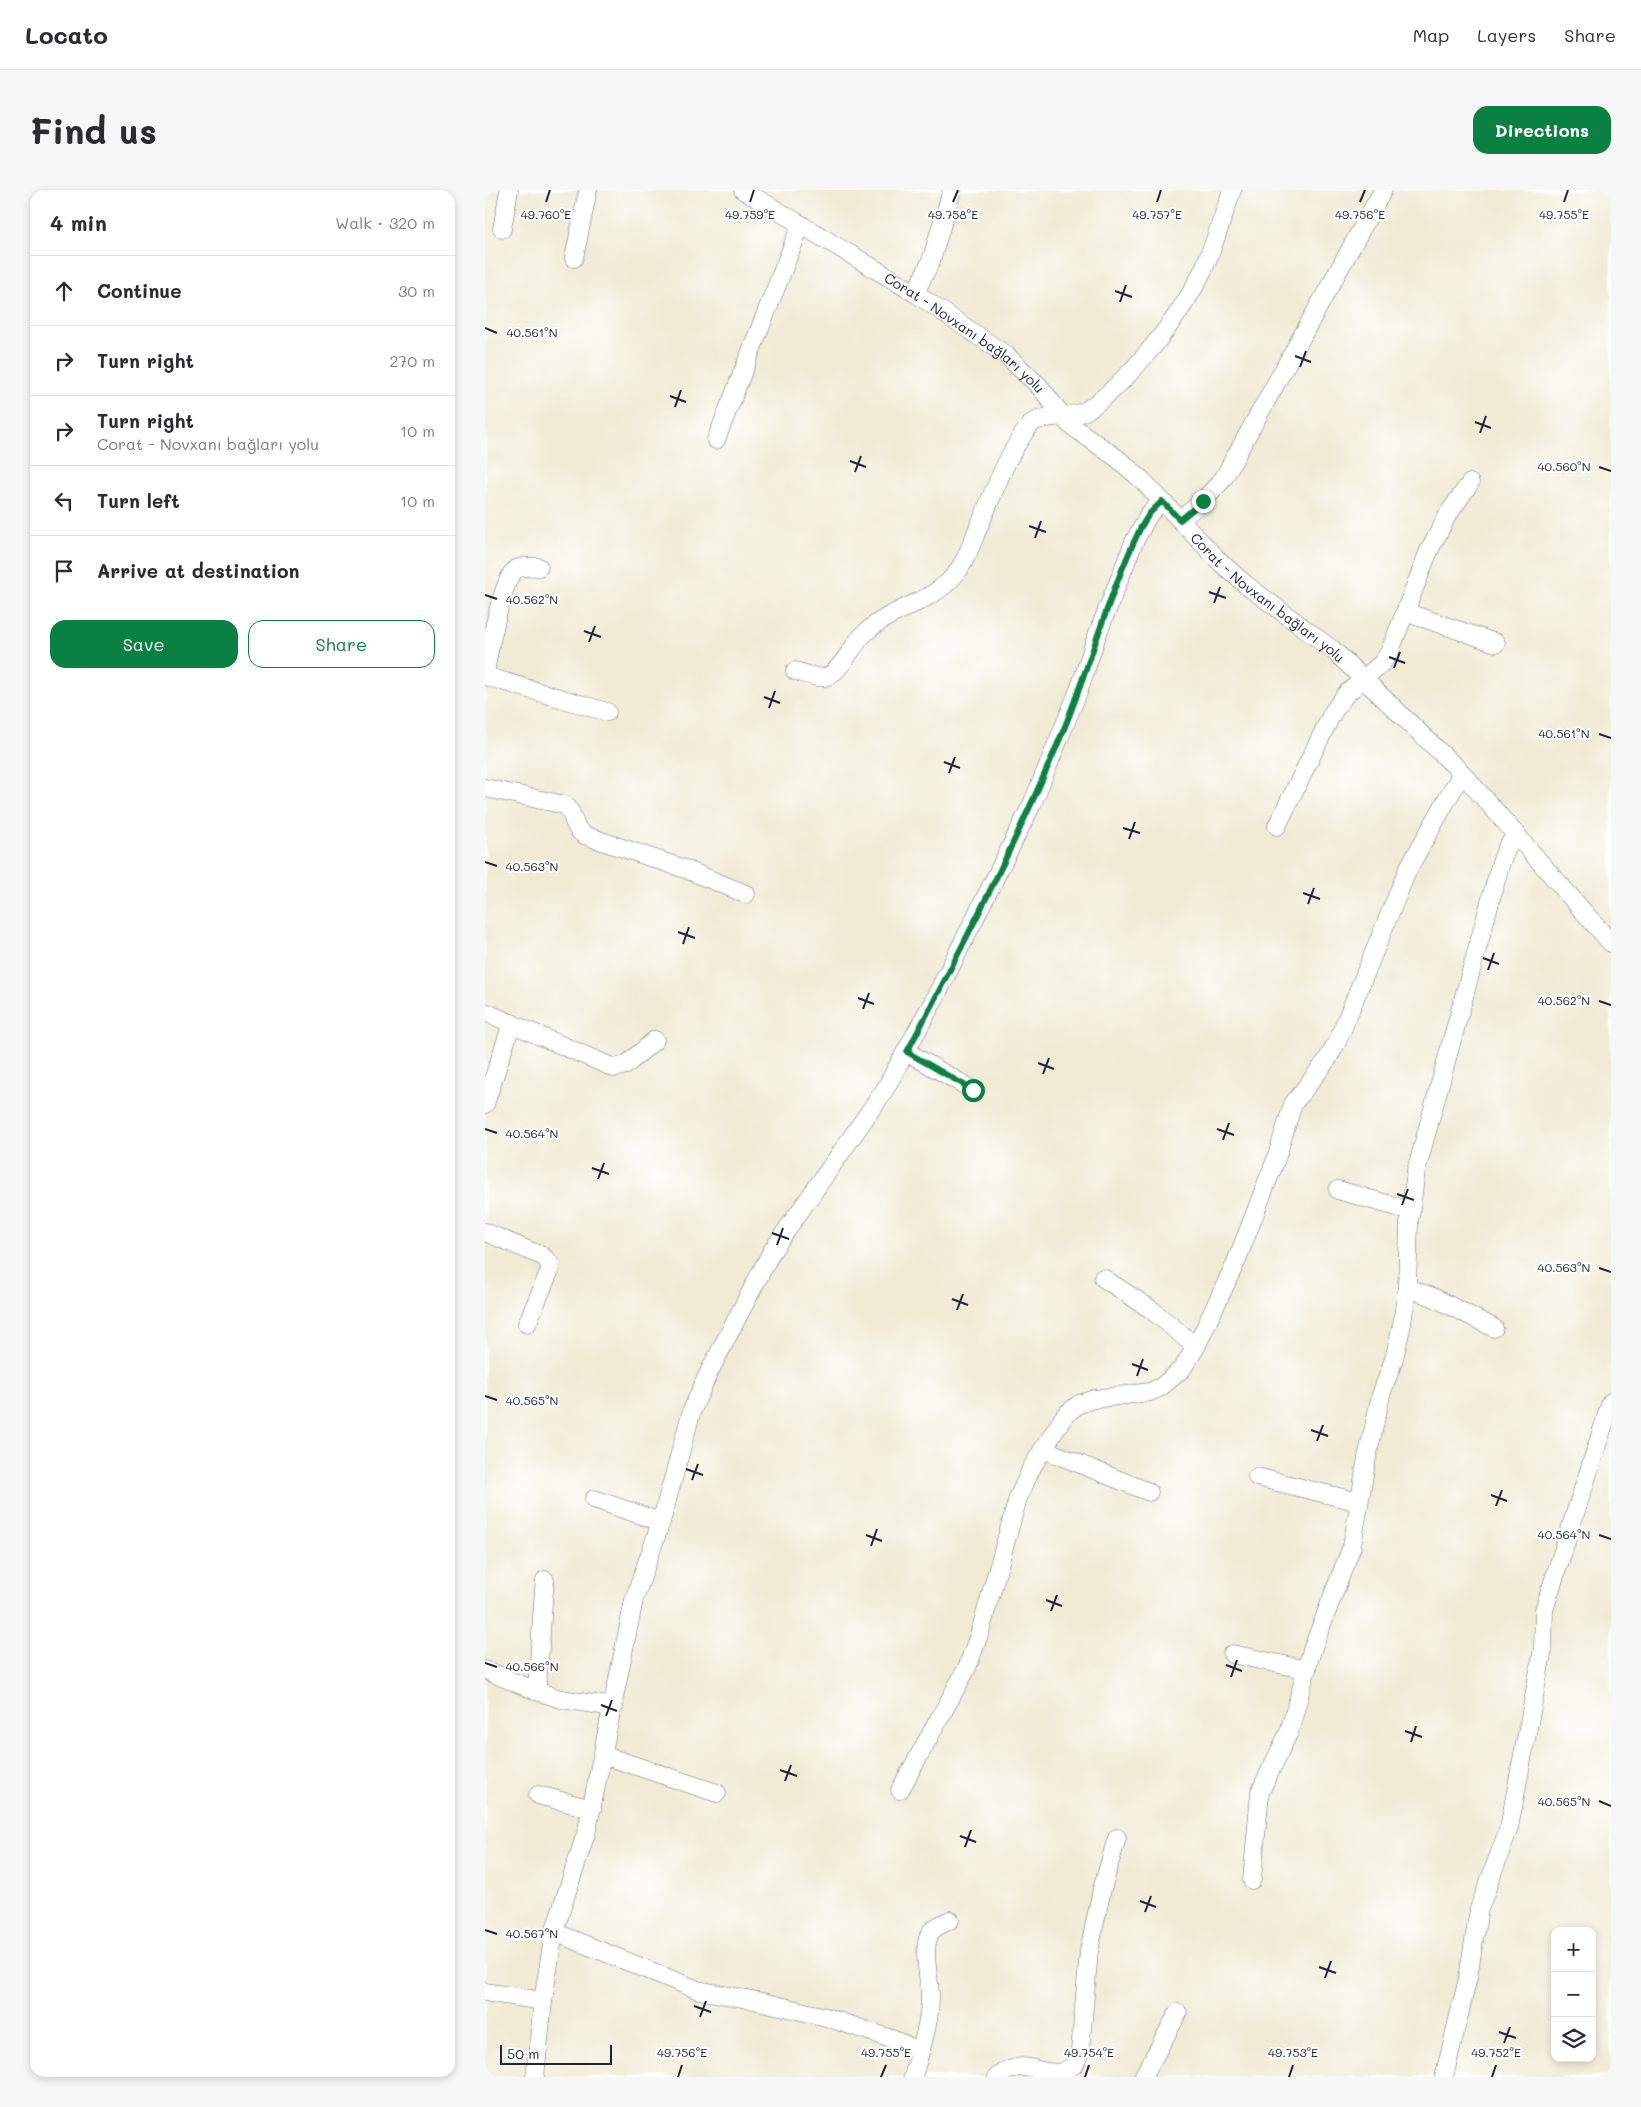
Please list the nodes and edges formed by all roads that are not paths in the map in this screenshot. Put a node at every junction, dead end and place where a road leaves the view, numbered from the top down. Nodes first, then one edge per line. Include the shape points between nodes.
1 (509, 190) edge
2 (589, 190) edge
3 (743, 190) edge
4 (952, 190) edge
5 (1232, 190) edge
6 (1383, 190) edge
7 (801, 224) junction
8 (502, 229) dead end
9 (574, 258) dead end
10 (915, 293) junction
11 (1063, 417) junction
12 (715, 440) dead end
13 (1470, 482) dead end
14 (1162, 501) junction
15 (1180, 520) junction
16 (539, 568) dead end
17 (1405, 612) junction
18 (1496, 643) dead end
19 (795, 671) dead end
20 (485, 674) edge
21 (1365, 679) junction
22 (607, 712) dead end
23 (1462, 772) junction
24 (485, 788) edge
25 (1277, 826) dead end
26 (1517, 834) junction
27 (746, 894) dead end
28 (1611, 943) edge
29 (485, 1012) edge
30 (512, 1023) junction
31 (655, 1040) dead end
32 (907, 1052) junction
33 (973, 1090) dead end
34 (485, 1104) edge
35 (1338, 1190) dead end
36 (1411, 1211) junction
37 (485, 1232) edge
38 (1103, 1278) dead end
39 (1407, 1288) junction
40 (527, 1324) dead end
41 (1494, 1328) dead end
42 (1196, 1347) junction
43 (1611, 1402) edge
44 (1043, 1449) junction
45 (1257, 1477) dead end
46 (1149, 1492) dead end
47 (594, 1499) dead end
48 (1359, 1502) junction
49 (661, 1522) junction
50 (545, 1580) dead end
51 (1233, 1654) dead end
52 (485, 1670) edge
53 (1307, 1670) junction
54 (536, 1692) junction
55 (613, 1707) junction
56 (603, 1755) junction
57 (900, 1790) dead end
58 (717, 1793) dead end
59 (538, 1795) dead end
60 (592, 1810) junction
61 (1117, 1838) dead end
62 (1252, 1880) dead end
63 (950, 1920) dead end
64 (554, 1932) junction
65 (485, 1992) edge
66 (543, 2002) junction
67 (1177, 2013) dead end
68 (920, 2051) junction
69 (535, 2077) edge
70 (913, 2077) edge
71 (997, 2077) edge
72 (1143, 2077) edge
73 (1445, 2077) edge

1 - 8 street
2 - 9 street
3 - 7 street, Corat - Novxanı bağları yolu
4 - 10 street via 931,260
5 - 11 street via 1203,268 1172,321 1123,380 1086,410
6 - 15 street via 1223,479
7 - 10 street, Corat - Novxanı bağları yolu
7 - 12 street
10 - 11 street, Corat - Novxanı bağları yolu via 1006,355 1039,386
11 - 14 street, Corat - Novxanı bağları yolu via 1079,433 1118,459
11 - 19 street via 1032,423 1017,443 967,554 955,575 938,592 864,633 833,674 824,677
13 - 17 street via 1439,531
14 - 15 street, Corat - Novxanı bağları yolu
14 - 32 street via 1149,514 1134,542 1033,802
15 - 21 street, Corat - Novxanı bağları yolu via 1245,584 1333,650
16 - 20 street via 520,567 513,571 494,630
17 - 18 street
17 - 21 street via 1390,651
20 - 22 street
21 - 23 street, Corat - Novxanı bağları yolu
21 - 25 street via 1346,694 1333,712
23 - 26 street, Corat - Novxanı bağları yolu
23 - 42 street via 1408,869 1338,1040 1327,1060 1293,1104 1276,1159 1236,1262
24 - 27 street via 565,805 570,809 577,830 584,834
26 - 28 street, Corat - Novxanı bağları yolu
26 - 36 street via 1501,862 1416,1171
29 - 30 street
30 - 31 street via 613,1068 626,1065
30 - 34 street
32 - 33 street
32 - 49 street via 884,1091 772,1251 692,1410
35 - 36 street
36 - 39 street
37 - 40 street via 549,1262 550,1270
38 - 42 street via 1152,1310
39 - 41 street
39 - 48 street via 1395,1359 1381,1395
42 - 44 street via 1182,1370 1161,1387 1150,1392 1079,1404 1065,1414
43 - 73 street via 1544,1610 1542,1655 1509,1828 1479,1909 1468,1978
44 - 46 street
44 - 57 street via 1018,1498 967,1668
45 - 48 street
47 - 49 street
48 - 53 street via 1347,1563
49 - 55 street via 634,1600
50 - 54 street
51 - 53 street
52 - 54 street
53 - 62 street via 1289,1732 1260,1792
54 - 55 street
55 - 56 street
56 - 58 street
56 - 60 street
59 - 60 street
60 - 64 street
61 - 71 street via 1089,1951 1080,2050 1075,2064 1061,2072 1025,2066 1013,2068
63 - 68 street via 929,1934 928,2023
64 - 66 street
64 - 68 street via 684,1985 826,2017 892,2038
65 - 66 street
66 - 69 street
67 - 72 street
68 - 70 street

